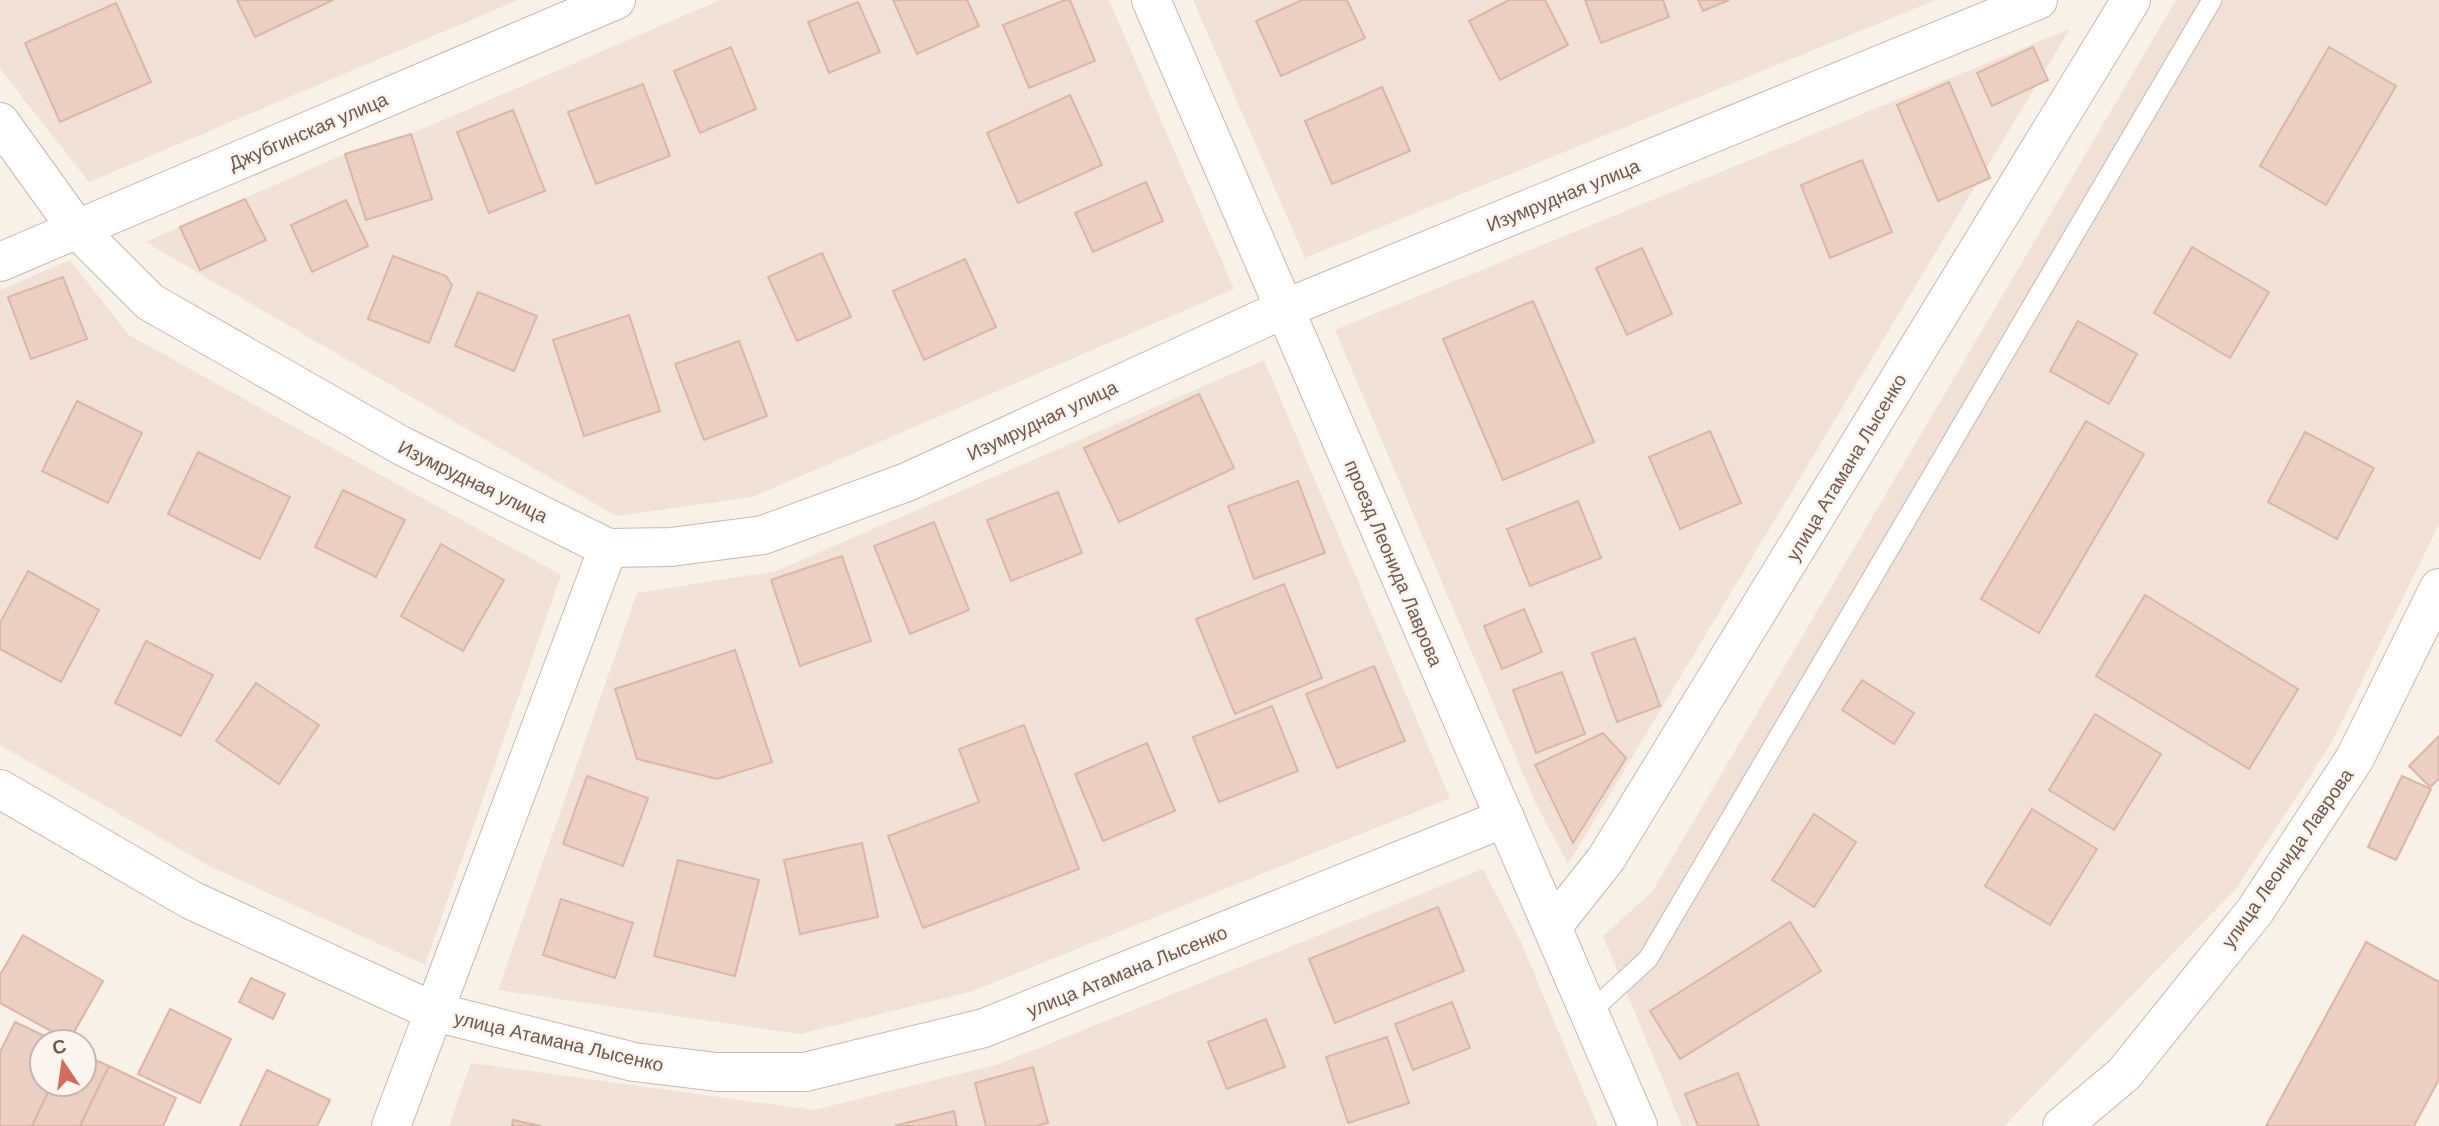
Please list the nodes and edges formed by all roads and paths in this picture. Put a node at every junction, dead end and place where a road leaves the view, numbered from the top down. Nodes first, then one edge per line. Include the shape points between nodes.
1 (617, 0) edge
2 (1151, 0) edge
3 (2038, 0) edge
4 (2131, 0) edge
5 (2212, 0) edge
6 (0, 122) edge
7 (77, 229) junction
8 (0, 262) edge
9 (1284, 309) junction
10 (608, 548) junction
11 (2439, 588) edge
12 (0, 789) edge
13 (1505, 818) junction
14 (1552, 927) junction
15 (435, 1012) junction
16 (1589, 1013) junction
17 (391, 1126) edge
18 (1638, 1126) edge
19 (2062, 1126) edge

1 - 7 street, Джубгинская улица
2 - 9 street, проезд Леонида Лаврова
3 - 9 street, Изумрудная улица
4 - 14 street, улица Атамана Лысенко via 1606,859
5 - 16 lane via 1648,959
6 - 7 street, Изумрудная улица
7 - 8 street, Джубгинская улица
7 - 10 street, Изумрудная улица via 150,302 402,446
9 - 10 street, Изумрудная улица via 906,482 763,535 671,547
9 - 13 street, проезд Леонида Лаврова
10 - 15 street
11 - 19 street, улица Леонида Лаврова via 2355,758 2255,911 2124,1074
12 - 15 street, улица Атамана Лысенко via 191,900
13 - 14 street, проезд Леонида Лаврова
13 - 15 street, улица Атамана Лысенко via 984,1028 805,1072 717,1072 634,1062
14 - 16 street, проезд Леонида Лаврова
15 - 17 street
16 - 18 street, проезд Леонида Лаврова

